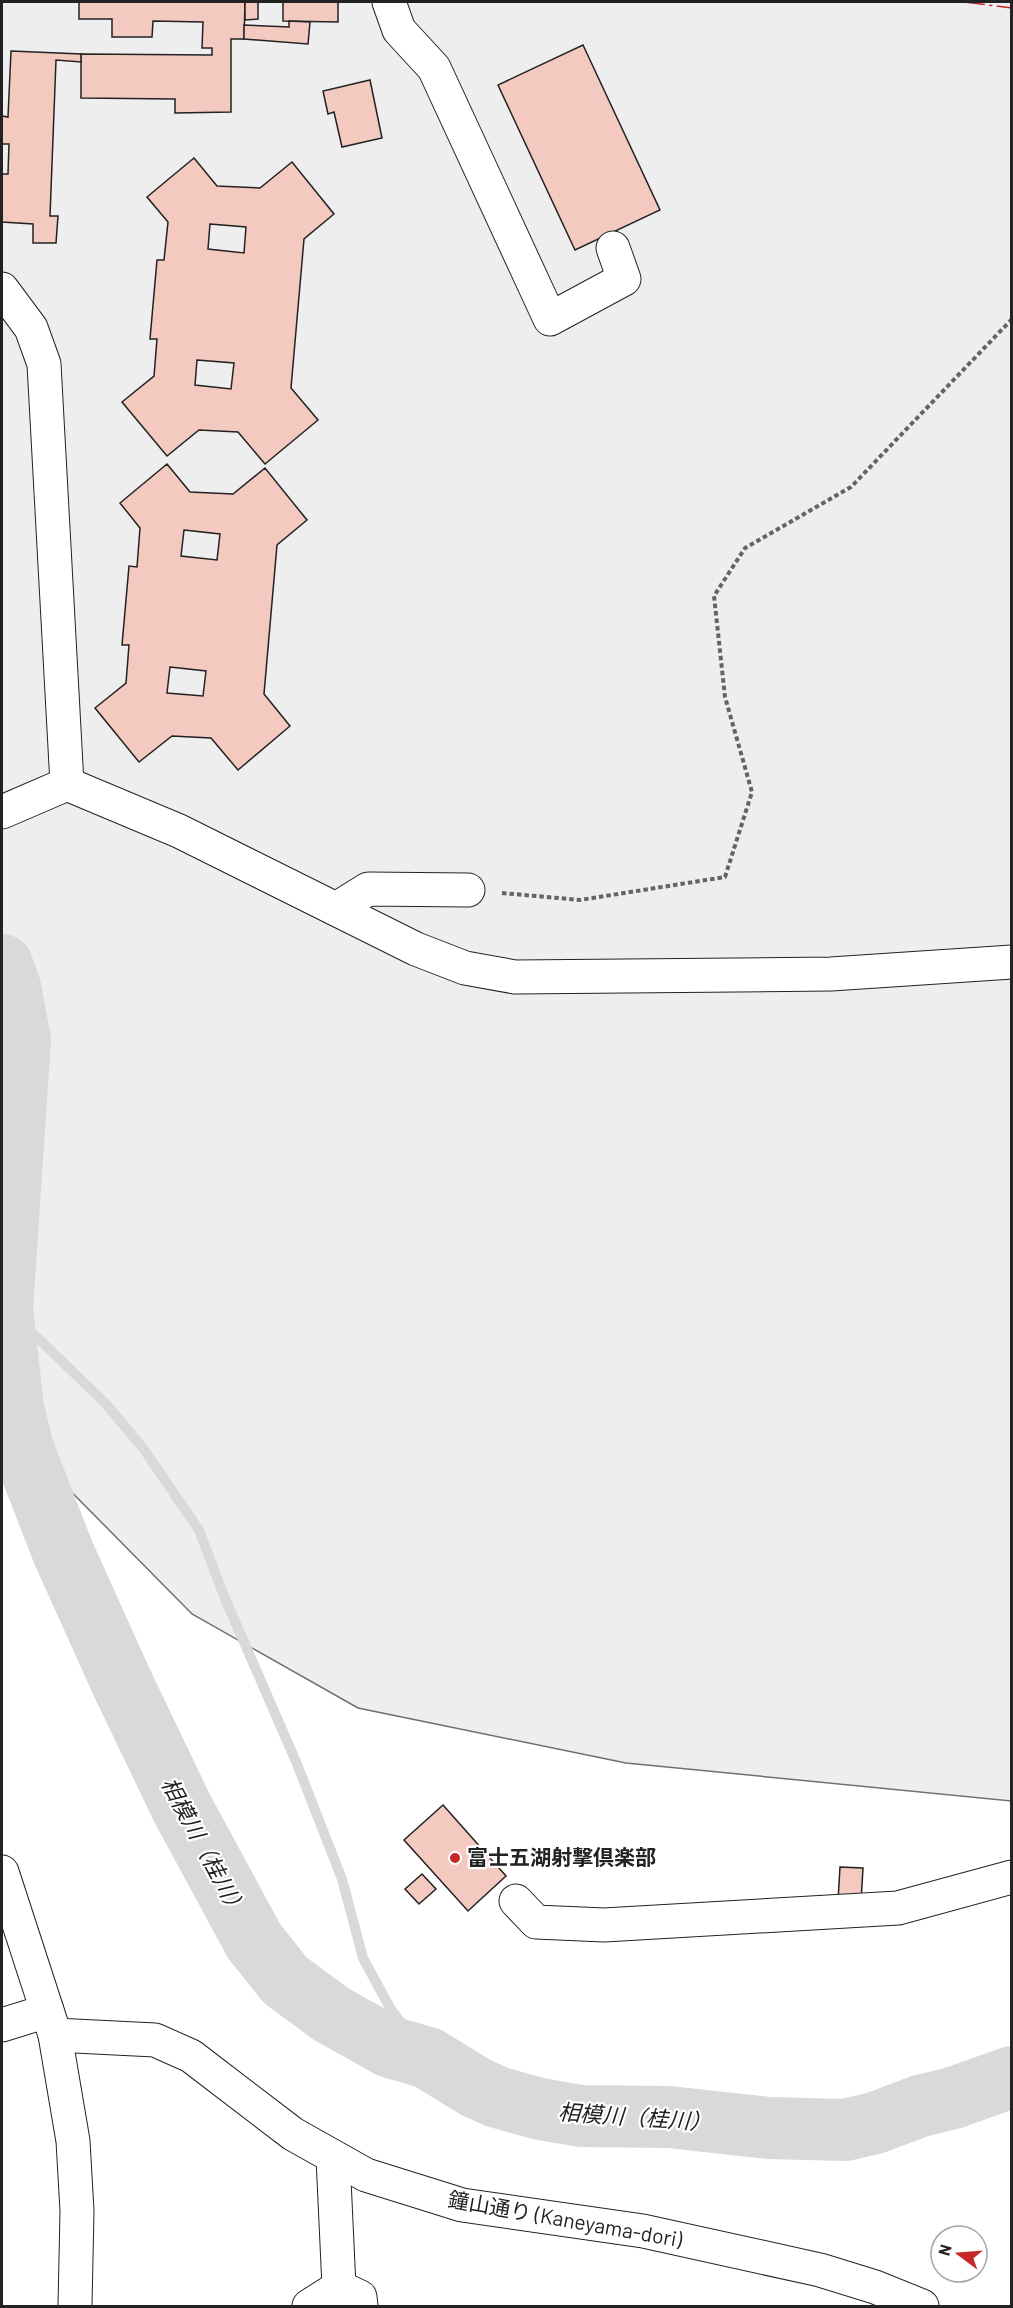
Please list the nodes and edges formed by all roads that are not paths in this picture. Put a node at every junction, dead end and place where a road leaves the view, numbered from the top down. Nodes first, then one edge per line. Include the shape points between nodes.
1 (389, 2) edge
2 (613, 248) dead end
3 (2, 289) edge
4 (67, 784) junction
5 (6, 810) edge
6 (468, 891) road end
7 (336, 909) junction
8 (1011, 962) edge
9 (2, 1872) edge
10 (1011, 1877) edge
11 (516, 1901) dead end
12 (51, 2023) junction
13 (2, 2025) edge
14 (333, 2158) junction
15 (350, 2297) edge
16 (75, 2307) edge
17 (309, 2307) edge
18 (922, 2307) edge

1 - 2 street via 399,30 434,68 550,319 624,279
3 - 4 street via 31,328 44,364
4 - 5 street
4 - 7 street via 179,831
6 - 7 street via 368,889
7 - 8 street via 435,957 465,968 514,977 831,974
9 - 12 street
10 - 11 street via 898,1908 603,1925 536,1922
12 - 13 street, 鐘山通り (Kaneyama-dori)
12 - 14 street, 鐘山通り (Kaneyama-dori) via 155,2040 191,2056 293,2134
12 - 16 street via 73,2141 77,2211
14 - 15 street
14 - 18 street, 鐘山通り (Kaneyama-dori) via 366,2175 462,2205 643,2231 820,2270
15 - 17 street

